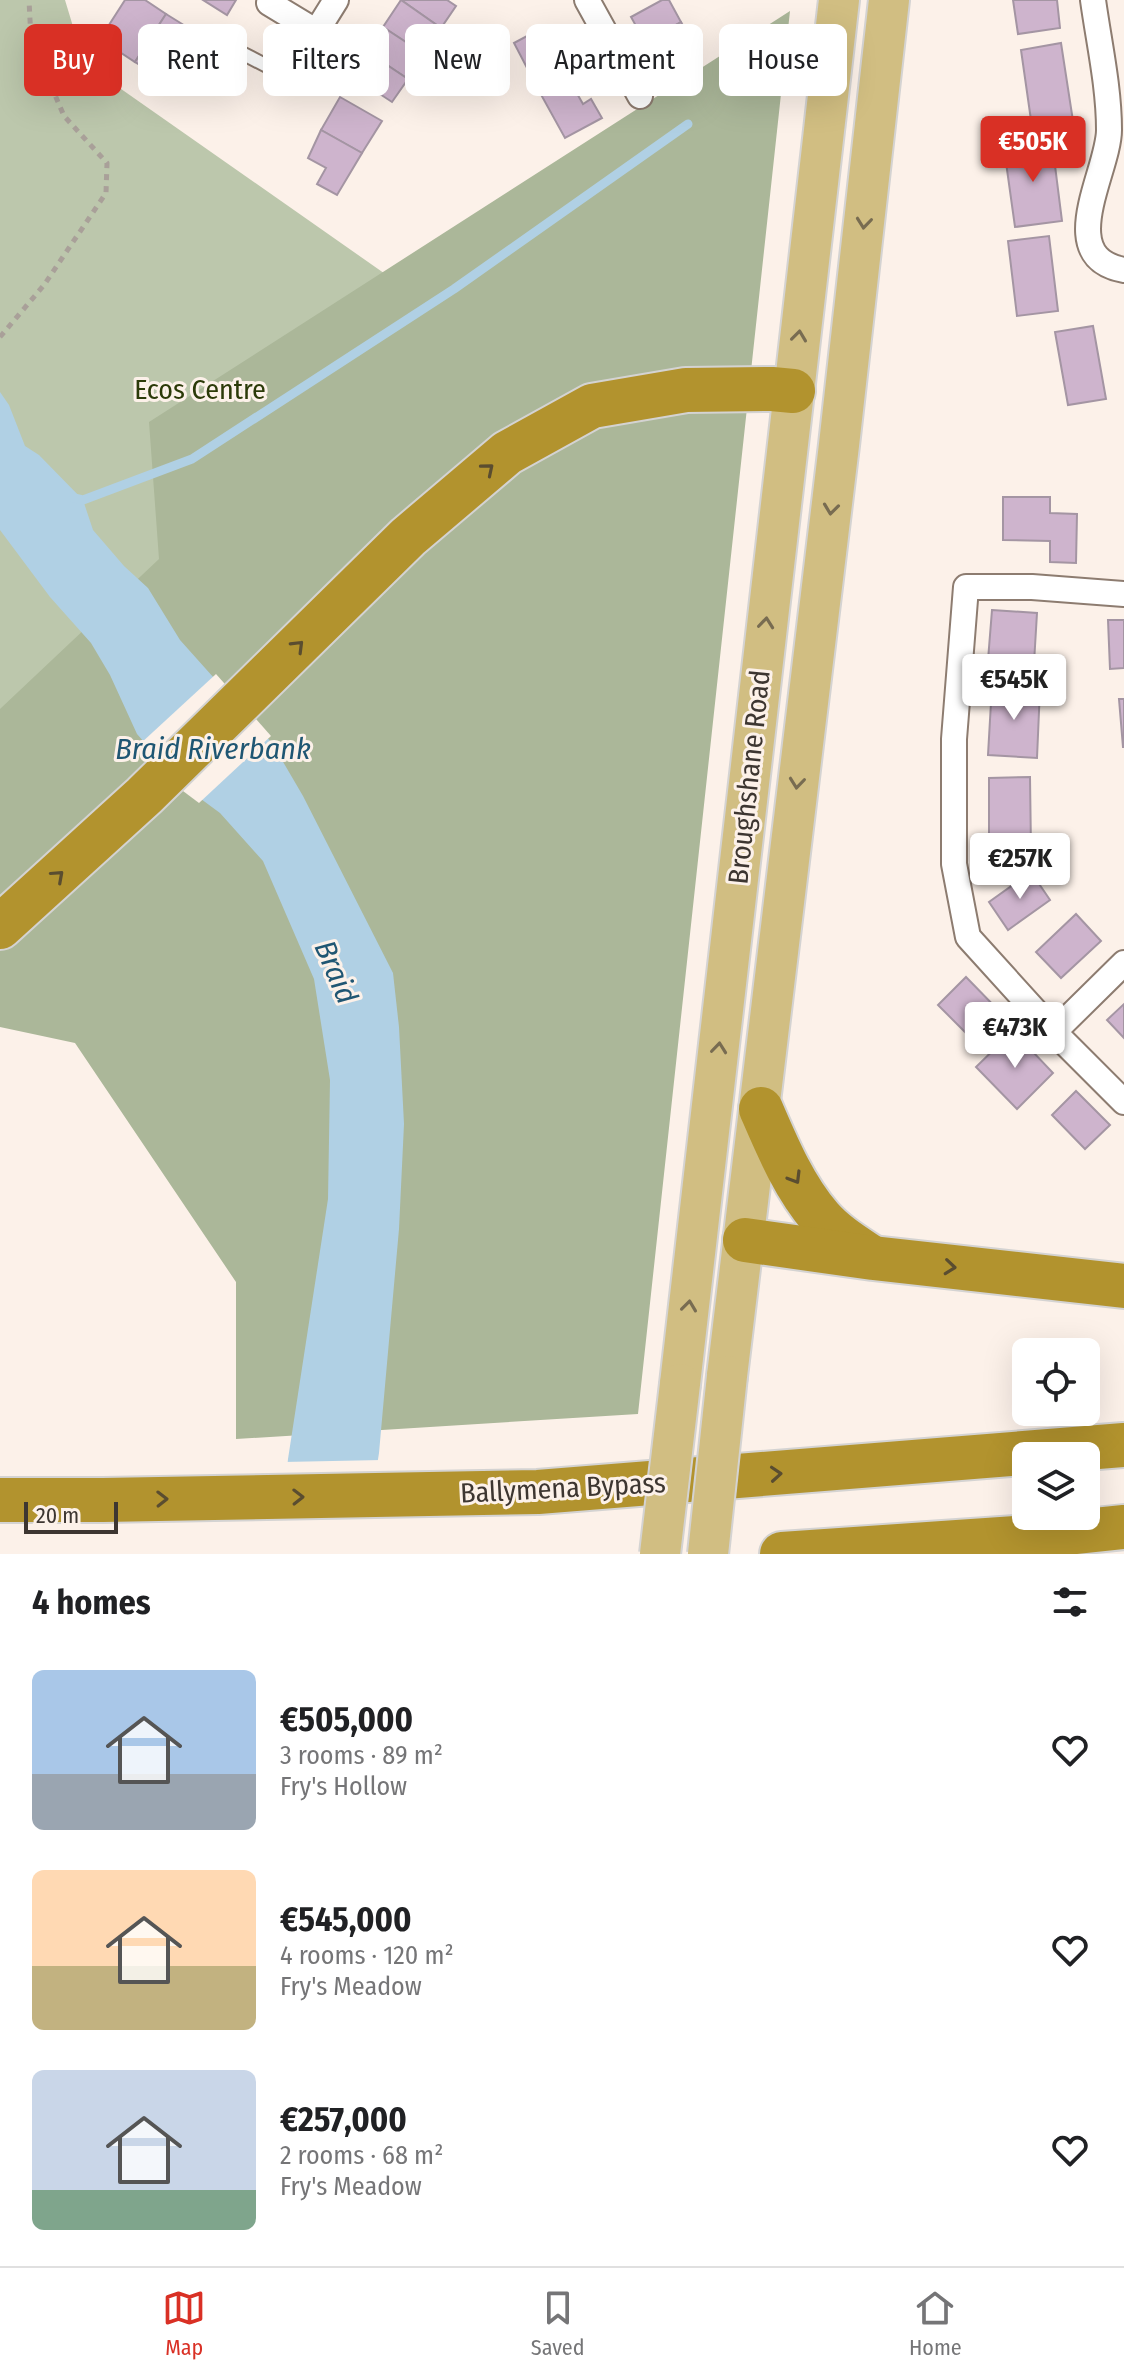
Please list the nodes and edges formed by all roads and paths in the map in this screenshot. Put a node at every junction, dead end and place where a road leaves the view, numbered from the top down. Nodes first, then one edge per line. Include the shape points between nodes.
1 (29, 0) edge
2 (336, 0) edge
3 (587, 0) edge
4 (839, 0) edge
5 (889, 0) edge
6 (1093, 0) edge
7 (269, 3) dead end
8 (304, 24) edge
9 (322, 24) edge
10 (600, 24) edge
11 (1124, 270) edge
12 (0, 337) edge
13 (793, 391) junction
14 (839, 445) junction
15 (1124, 594) edge
16 (0, 927) edge
17 (1124, 963) edge
18 (1054, 1032) junction
19 (1124, 1102) edge
20 (761, 1109) junction
21 (697, 1235) junction
22 (745, 1240) junction
23 (873, 1258) junction
24 (1124, 1286) edge
25 (1124, 1445) edge
26 (0, 1500) edge
27 (1124, 1527) edge
28 (1028, 1537) junction
29 (1124, 1538) edge
30 (660, 1554) edge
31 (708, 1554) edge
32 (782, 1554) edge

1 - 12 path via 31,39 43,73 64,116 107,163 108,175 106,193 84,229
2 - 9 street
3 - 10 street
13 -> 4 main road, Broughshane Road
5 -> 14 main road, Broughshane Road
6 - 11 street via 1109,139 1091,197 1088,231 1099,259
7 - 8 street
13 - 14 main road via 825,415
16 -> 13 highway via 144,796 408,537 507,453 592,406 686,390
21 -> 13 main road, Broughshane Road
14 -> 20 main road, Broughshane Road
15 - 18 street via 966,587 954,739 954,864 968,937
17 - 18 street
18 - 19 street
20 - 22 main road, Broughshane Road
20 -> 23 highway via 781,1156 820,1217
21 - 22 main road
30 -> 21 main road, Broughshane Road, bridge
22 - 23 highway
22 - 31 main road, Broughshane Road, bridge
23 -> 24 highway
26 -> 25 highway, Ballymena Bypass via 538,1492
27 - 28 highway
28 - 29 highway
28 - 32 highway

